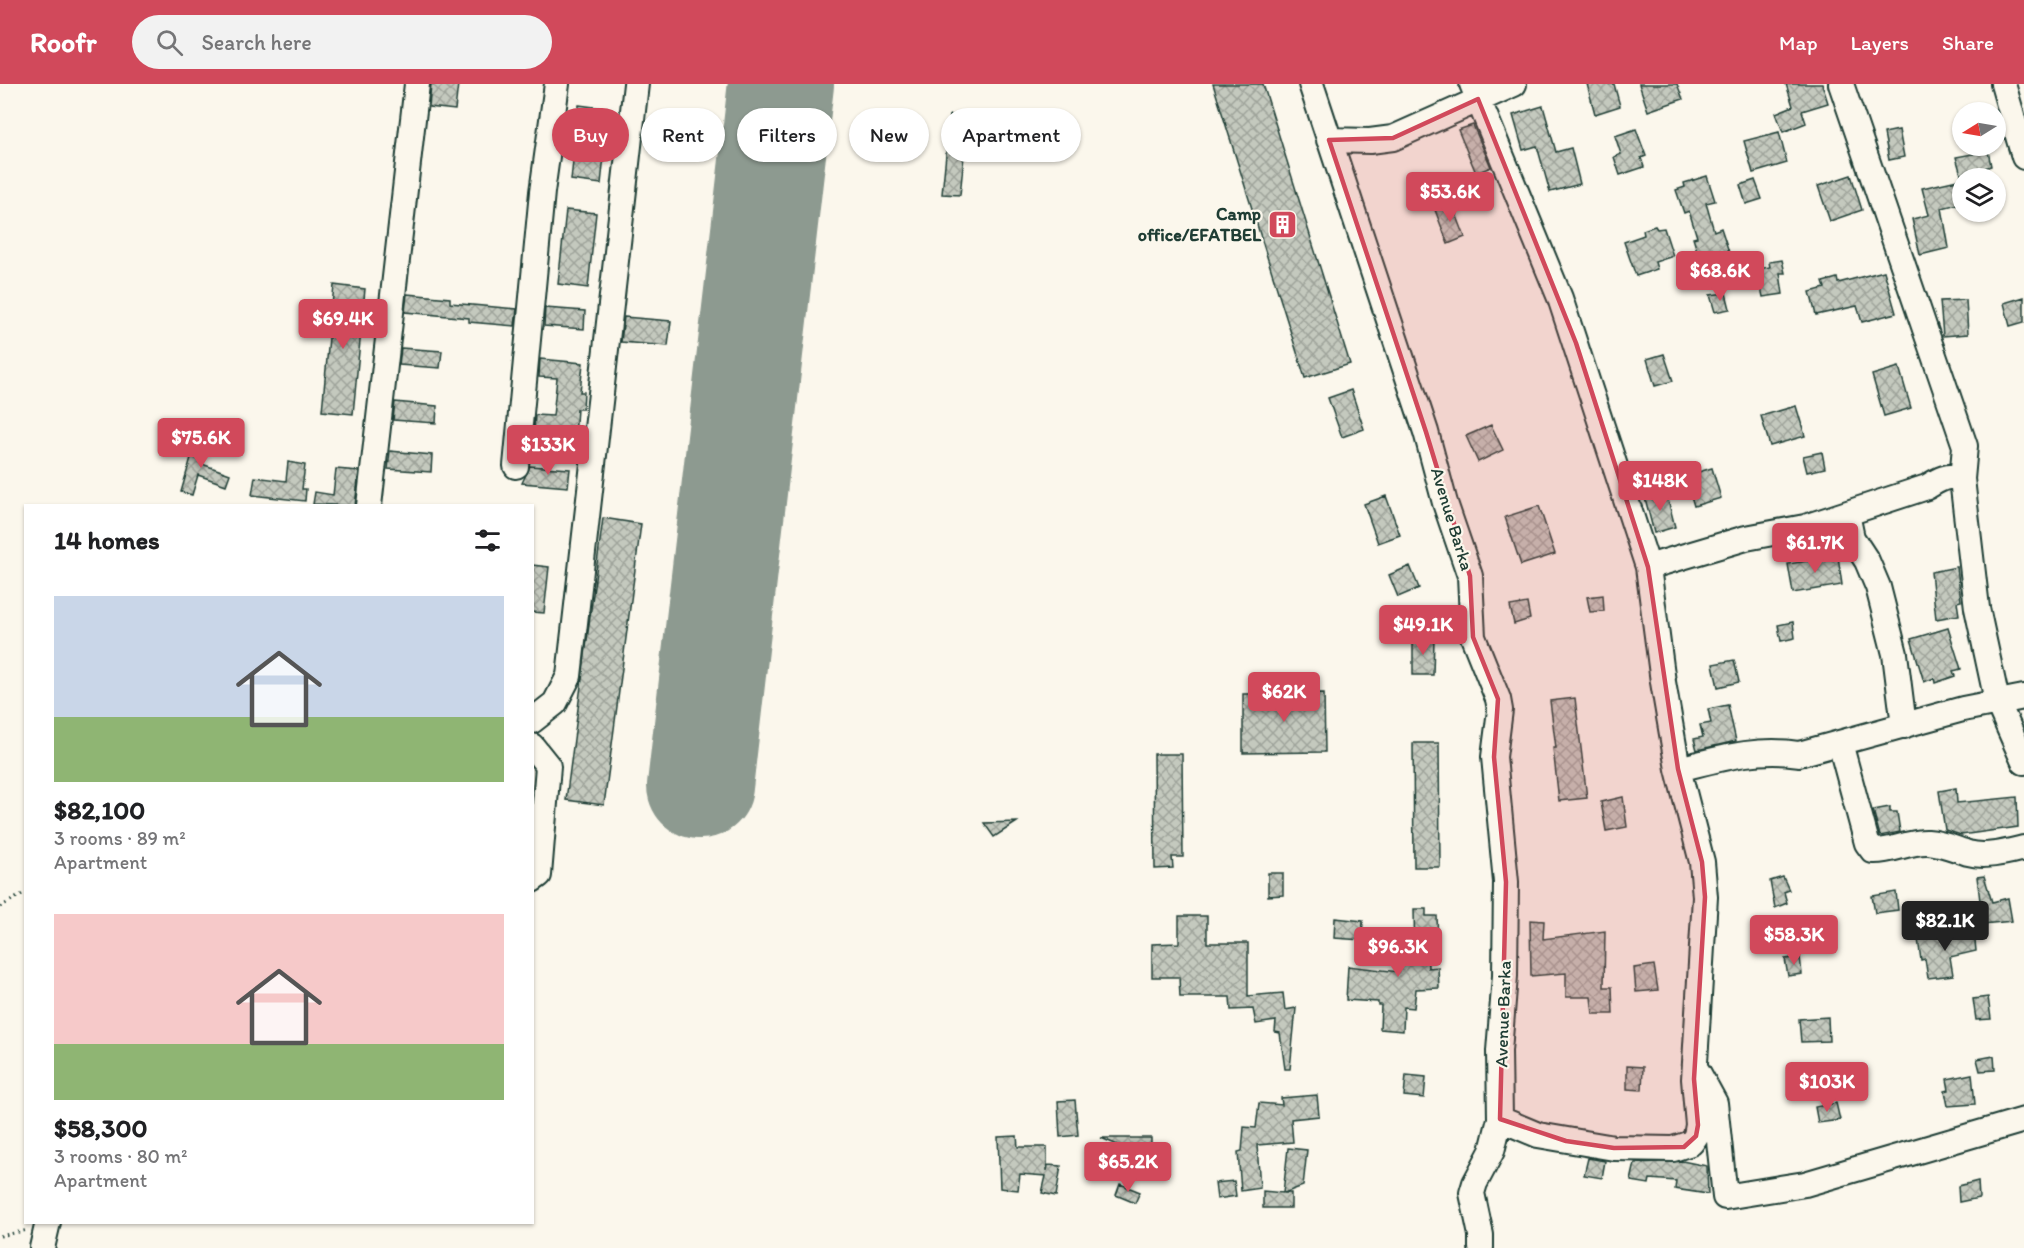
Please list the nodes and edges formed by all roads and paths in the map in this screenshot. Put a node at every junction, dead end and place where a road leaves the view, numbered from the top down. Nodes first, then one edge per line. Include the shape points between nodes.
1 (417, 84) edge
2 (557, 84) edge
3 (636, 84) edge
4 (1311, 84) edge
5 (1514, 84) edge
6 (1840, 84) edge
7 (2003, 84) edge
8 (1475, 92) edge
9 (1329, 140) junction
10 (2024, 157) edge
11 (516, 466) dead end
12 (1962, 479) junction
13 (369, 504) edge
14 (1846, 514) junction
15 (1648, 567) junction
16 (2024, 697) edge
17 (1997, 701) junction
18 (534, 719) edge
19 (1904, 726) junction
20 (1840, 743) junction
21 (534, 748) edge
22 (2024, 762) edge
23 (1678, 769) junction
24 (2024, 848) edge
25 (534, 879) edge
26 (24, 893) edge
27 (0, 907) edge
28 (1695, 1067) junction
29 (1500, 1119) junction
30 (2024, 1120) edge
31 (45, 1232) edge
32 (0, 1236) edge
33 (1481, 1248) edge

1 - 13 street
2 - 11 street via 542,192
3 - 18 street via 569,676 555,703
4 - 9 street, Avenue Barka
5 - 8 street
6 - 12 street via 1965,446
7 - 10 street
8 - 9 street via 1393,138
8 - 15 street via 1560,298
9 - 29 street, Avenue Barka via 1470,576 1473,637 1500,710 1494,757 1506,882 1506,976 1499,1051
12 - 14 street via 1944,477 1927,487
12 - 17 street via 1977,608
14 - 15 street
14 - 19 street via 1852,538 1878,587 1895,654
15 - 23 street
16 - 17 street
17 - 19 street
17 - 22 street
19 - 20 street
20 - 23 street via 1799,754 1750,752
20 - 24 street via 1867,843 1873,851 1910,842 1930,842 1988,855
21 - 25 street via 548,766 539,875
23 - 28 street via 1702,862 1705,897
26 - 27 path
28 - 29 street via 1698,1125 1696,1136 1684,1147 1614,1148 1566,1141 1538,1135
28 - 30 street via 1715,1103 1725,1197 1805,1184
29 - 33 street, Avenue Barka via 1492,1151 1474,1183
31 - 32 path

